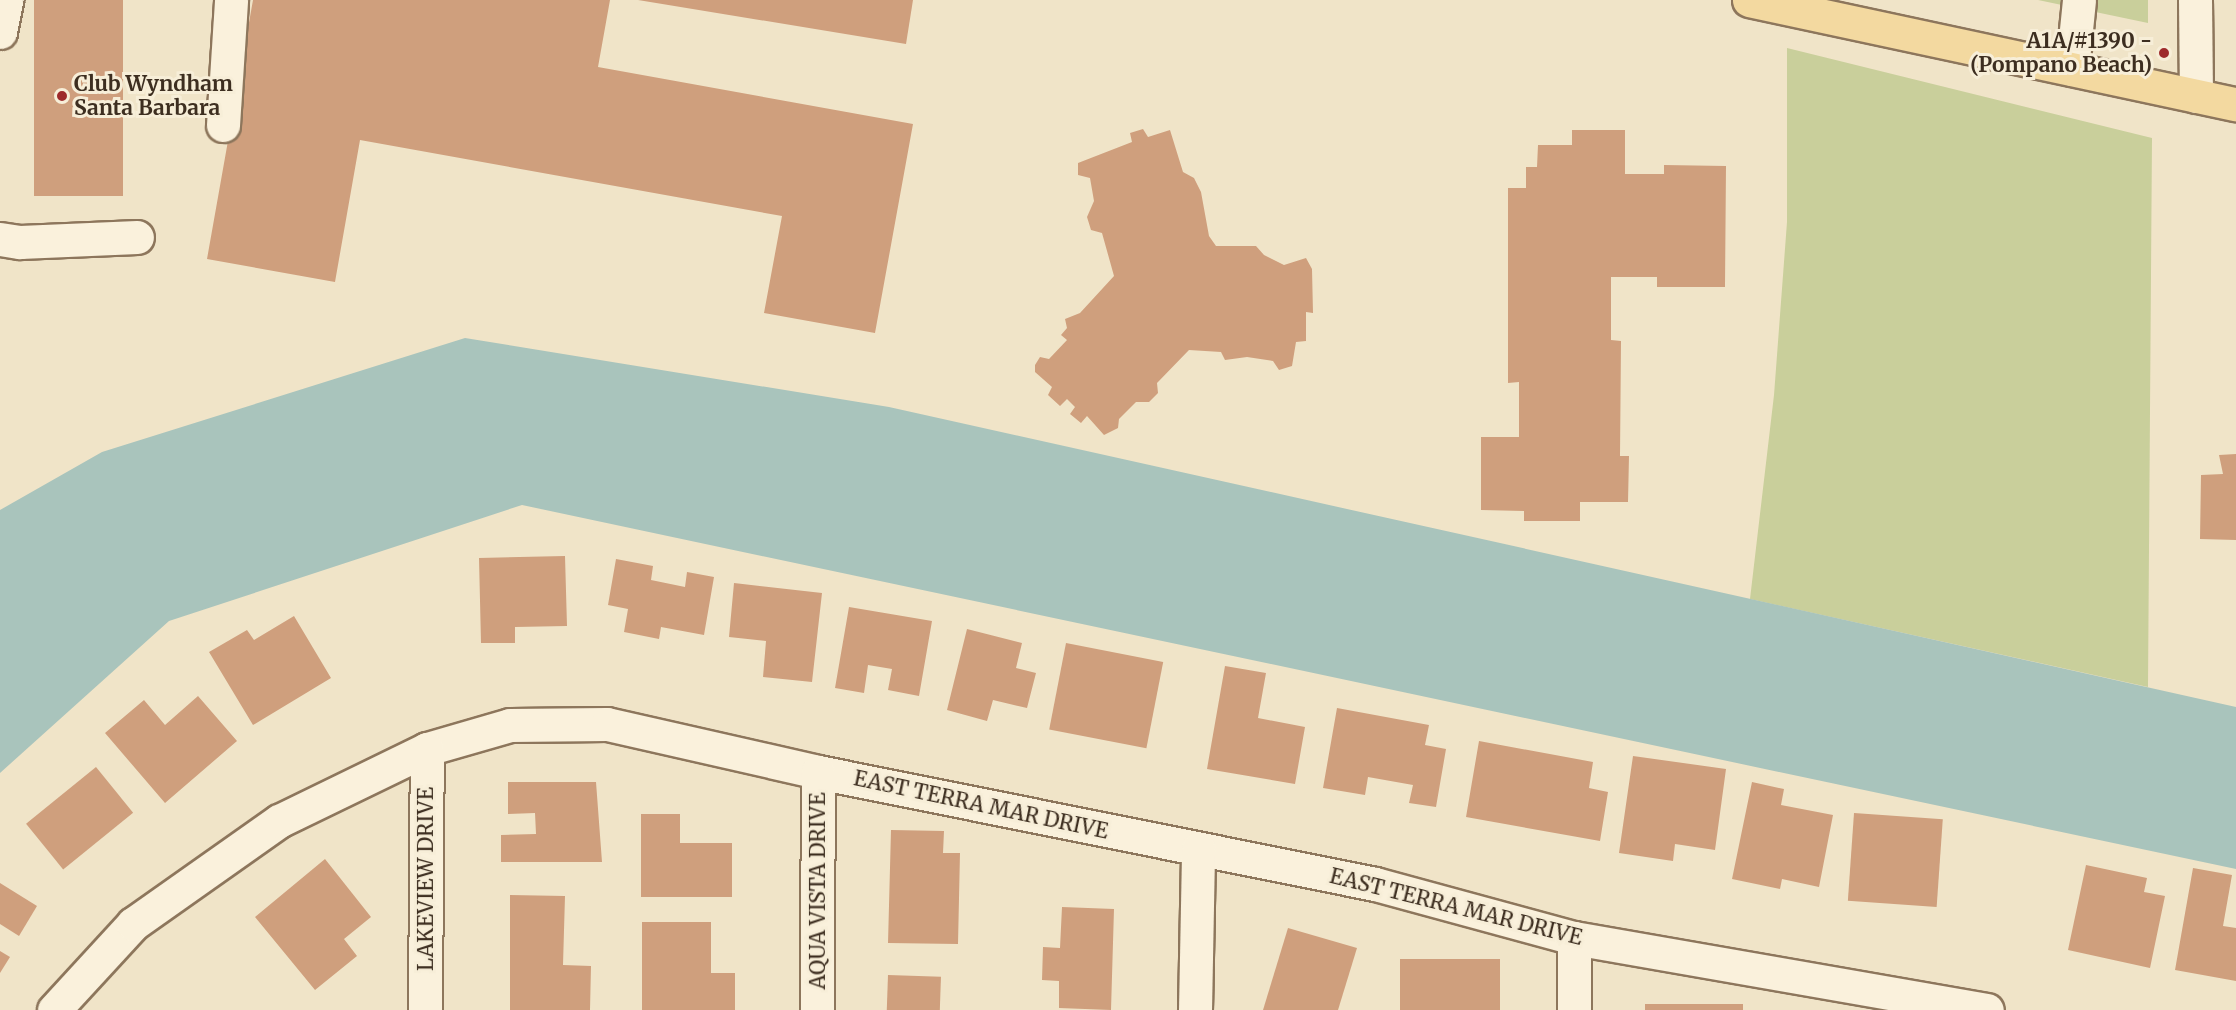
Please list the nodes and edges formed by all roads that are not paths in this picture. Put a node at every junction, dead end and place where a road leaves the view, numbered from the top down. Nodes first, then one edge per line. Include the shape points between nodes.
1 (6, 0) edge
2 (231, 0) edge
3 (1749, 0) edge
4 (2079, 0) edge
5 (2195, 0) edge
6 (0, 32) edge
7 (2072, 69) junction
8 (2196, 96) junction
9 (2236, 104) edge
10 (222, 125) dead end
11 (137, 237) dead end
12 (0, 238) edge
13 (426, 749) junction
14 (818, 772) junction
15 (1198, 849) junction
16 (1574, 938) junction
17 (1972, 1008) edge
18 (54, 1010) edge
19 (425, 1010) edge
20 (817, 1010) edge
21 (1195, 1010) edge
22 (1574, 1010) edge

1 - 6 street
2 - 10 street
3 - 7 main road
4 - 7 street
5 - 8 street
7 - 8 main road
8 - 9 main road
11 - 12 street via 20,242
13 - 14 street, EAST TERRA MAR DRIVE via 510,725 607,724
13 - 18 street, EAST TERRA MAR DRIVE via 279,821 142,917
13 - 19 street, LAKEVIEW DRIVE
14 - 15 street, EAST TERRA MAR DRIVE
14 - 20 street, AQUA VISTA DRIVE
15 - 16 street, EAST TERRA MAR DRIVE via 1375,884
15 - 21 street
16 - 17 street, EAST TERRA MAR DRIVE
16 - 22 street

